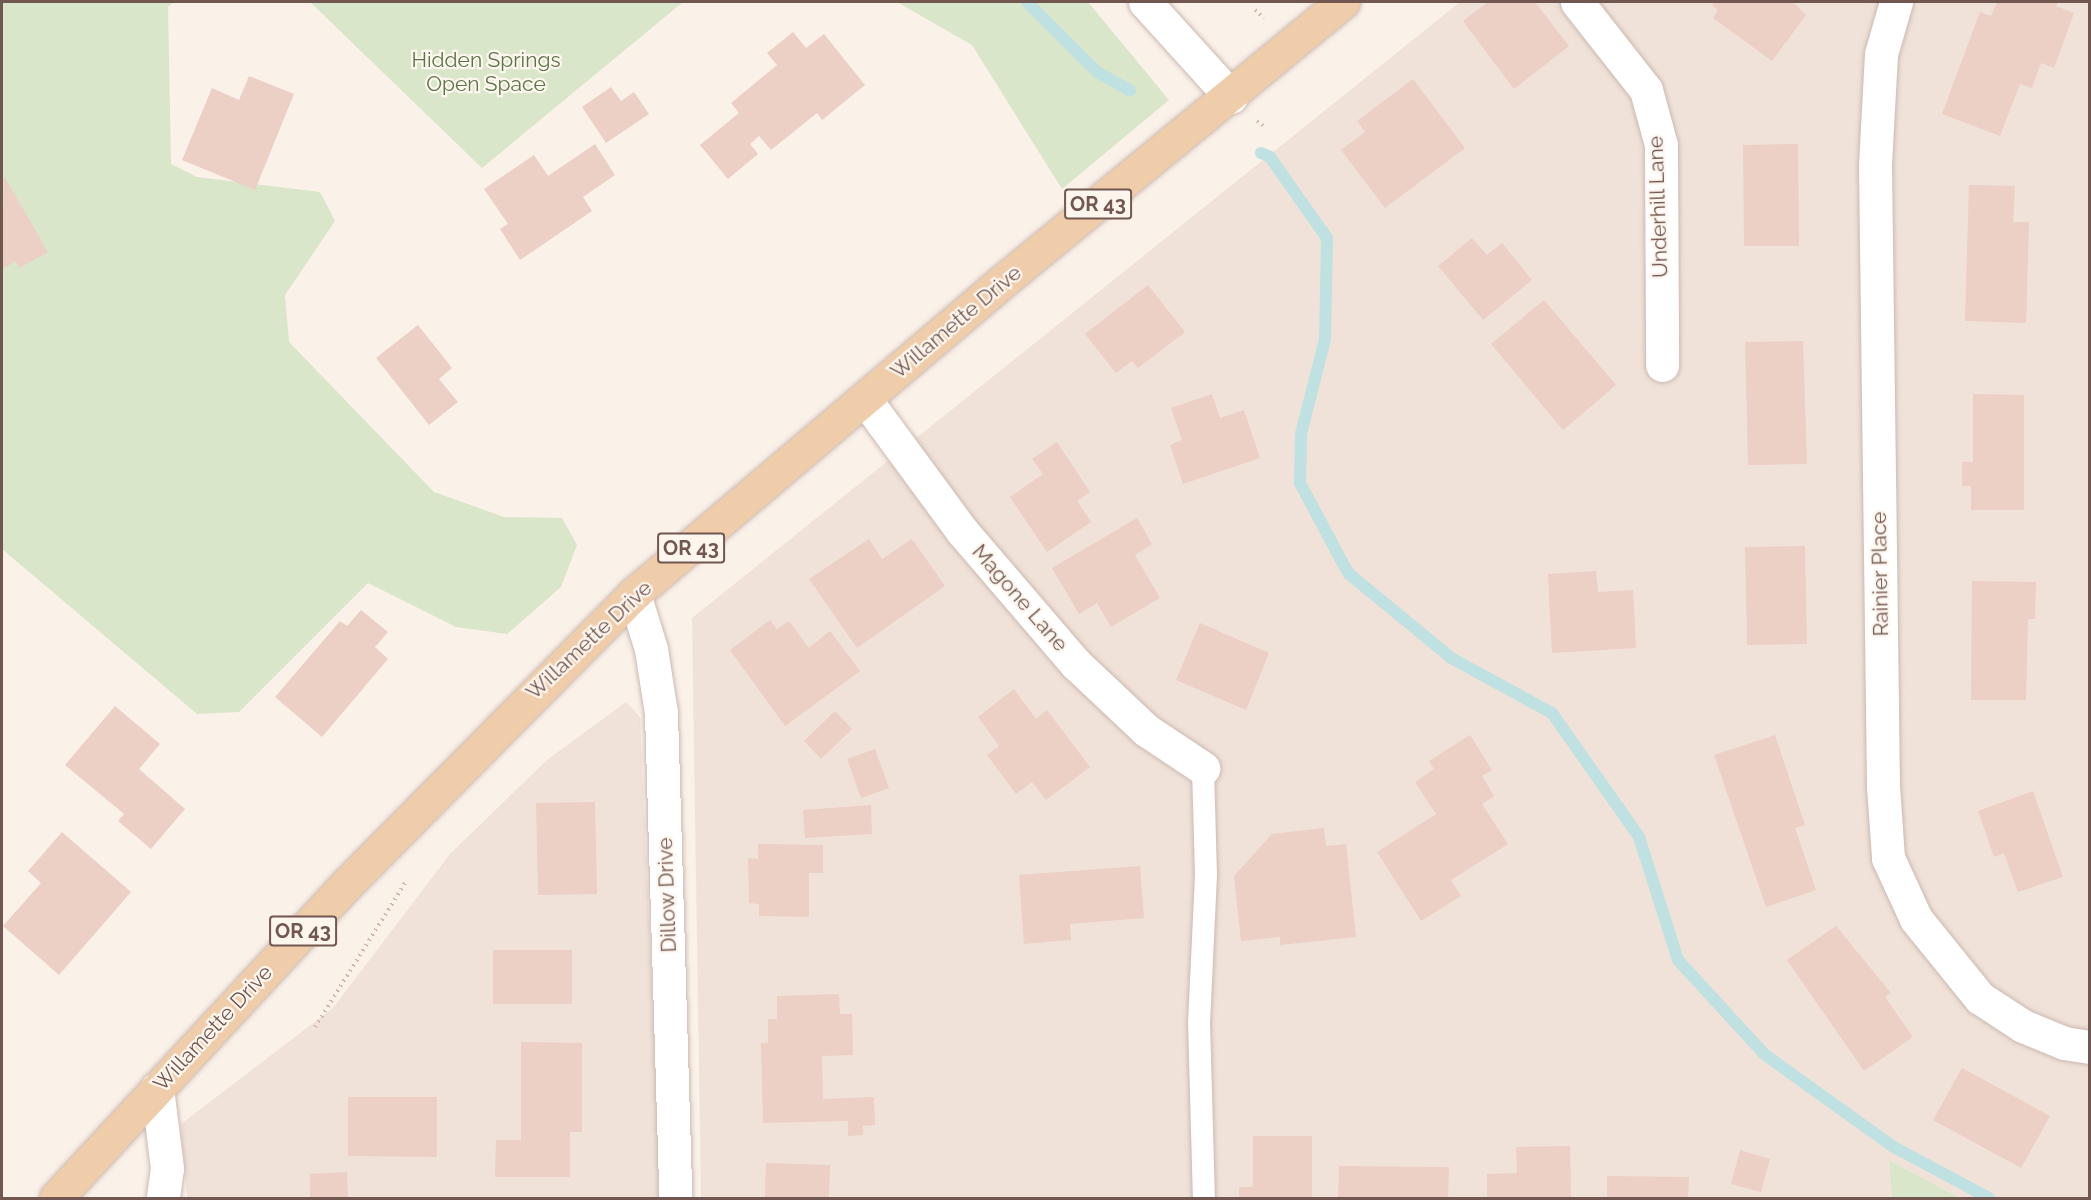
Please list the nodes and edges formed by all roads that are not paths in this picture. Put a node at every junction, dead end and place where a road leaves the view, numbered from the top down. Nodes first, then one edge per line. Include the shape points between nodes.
1 (1145, 2) edge
2 (1343, 2) edge
3 (1577, 2) edge
4 (1896, 2) edge
5 (1231, 97) junction
6 (1662, 365) dead end
7 (865, 399) junction
8 (634, 594) junction
9 (1203, 768) joint
10 (2090, 1047) edge
11 (157, 1088) junction
12 (56, 1198) edge
13 (164, 1198) edge
14 (675, 1198) edge
15 (1204, 1198) edge

1 - 5 street
2 - 5 main road, Willamette Drive / OR 43
3 - 6 street, Underhill Lane via 1646,90 1660,145
4 - 10 street, Rainier Place via 1881,54 1875,166 1883,786 1888,858 1916,920 1980,998 2023,1026 2064,1043
5 - 7 main road, Willamette Drive / OR 43
7 - 8 main road, Willamette Drive / OR 43
7 - 9 street, Magone Lane via 962,531 1075,663 1146,730
8 - 11 main road, Willamette Drive / OR 43 via 353,877
8 - 14 street, Dillow Drive via 651,649 661,713
9 - 15 lane via 1206,875 1199,1022
11 - 12 main road, Willamette Drive / OR 43
11 - 13 street via 167,1168

